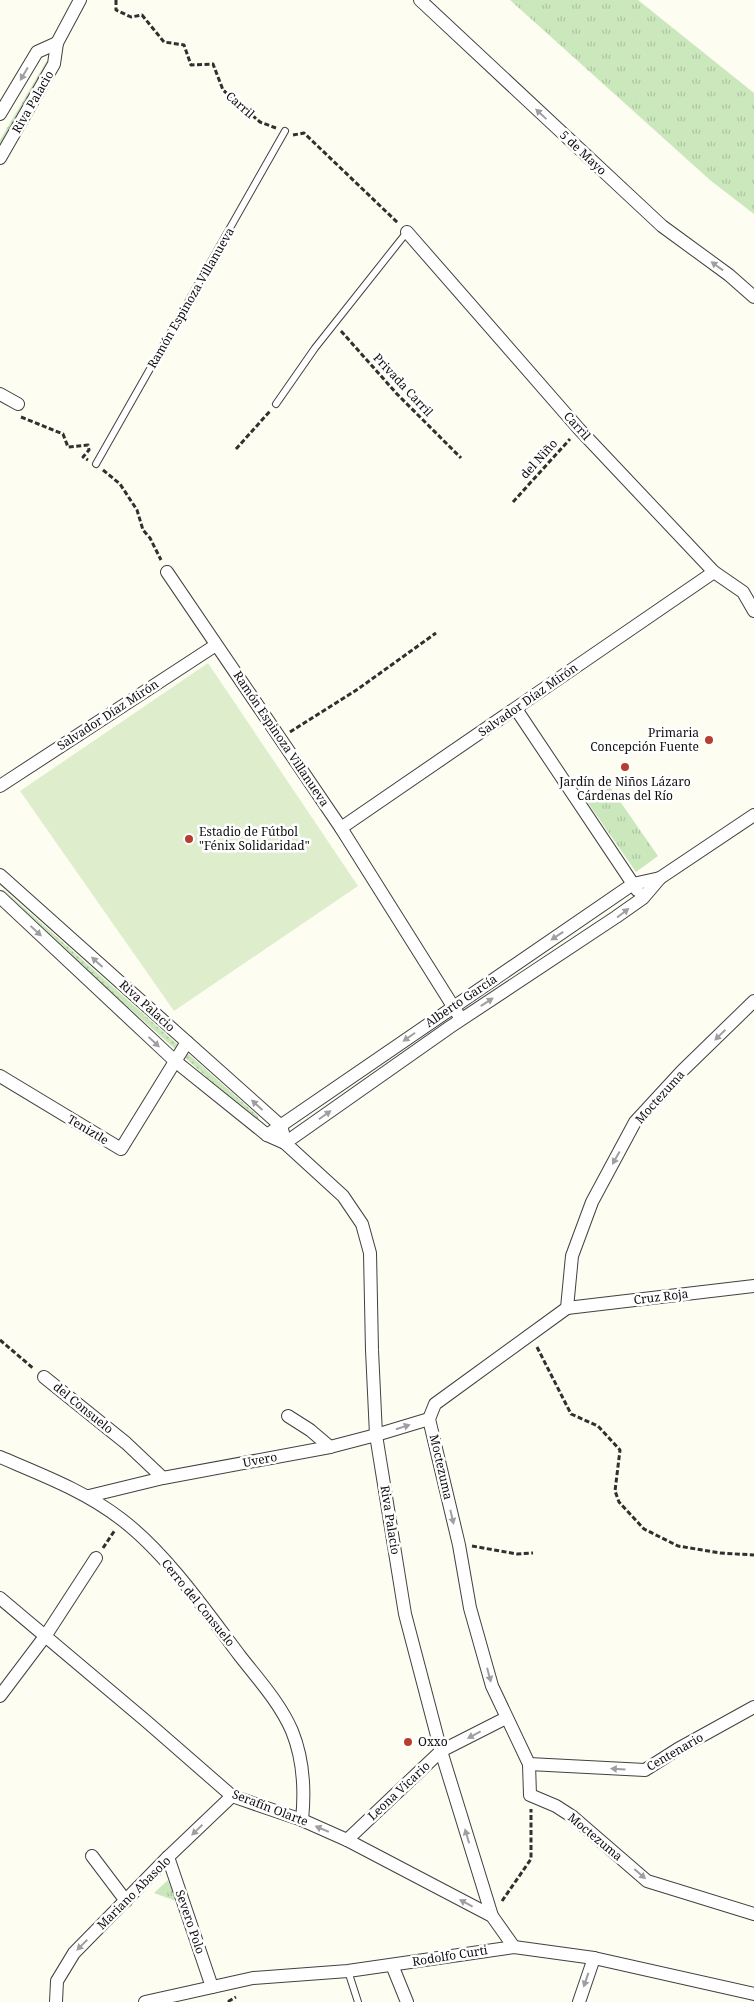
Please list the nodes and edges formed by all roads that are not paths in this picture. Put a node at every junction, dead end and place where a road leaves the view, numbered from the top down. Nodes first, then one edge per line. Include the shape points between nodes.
1 (80, 0) edge
2 (420, 0) edge
3 (56, 43) junction
4 (0, 114) edge
5 (285, 131) road end
6 (0, 158) edge
7 (407, 232) joint
8 (754, 298) edge
9 (0, 394) edge
10 (18, 404) road end
11 (276, 404) road end
12 (96, 464) road end
13 (167, 572) road end
14 (714, 572) junction
15 (754, 611) edge
16 (216, 645) junction
17 (516, 709) junction
18 (0, 786) edge
19 (754, 815) edge
20 (341, 828) junction
21 (0, 875) edge
22 (660, 878) junction
23 (633, 884) junction
24 (0, 897) edge
25 (643, 898) junction
26 (754, 1001) edge
27 (452, 1007) junction
28 (461, 1020) junction
29 (187, 1042) junction
30 (175, 1061) junction
31 (0, 1076) edge
32 (281, 1126) junction
33 (267, 1135) junction
34 (285, 1143) junction
35 (754, 1286) edge
36 (567, 1308) junction
37 (44, 1376) road end
38 (288, 1416) dead end
39 (429, 1418) junction
40 (376, 1435) junction
41 (330, 1447) junction
42 (0, 1457) edge
43 (163, 1478) junction
44 (89, 1496) junction
45 (96, 1558) road end
46 (0, 1598) edge
47 (46, 1635) junction
48 (0, 1696) edge
49 (754, 1707) edge
50 (506, 1718) junction
51 (441, 1751) junction
52 (528, 1764) junction
53 (232, 1796) junction
54 (302, 1820) junction
55 (347, 1840) junction
56 (92, 1856) dead end
57 (168, 1857) junction
58 (126, 1901) junction
59 (754, 1914) edge
60 (492, 1916) junction
61 (514, 1946) junction
62 (594, 1958) junction
63 (392, 1965) junction
64 (348, 1971) junction
65 (212, 1987) junction
66 (754, 1994) edge
67 (56, 2002) edge
68 (145, 2002) edge
69 (358, 2002) edge
70 (407, 2002) edge
71 (579, 2002) edge

1 - 3 street, Riva Palacio
8 -> 2 street, 5 de Mayo via 662,226
3 -> 4 street, Riva Palacio via 37,52
3 - 6 street, Riva Palacio via 54,64
5 - 12 lane, Ramón Espinoza Villanueva
7 - 11 lane via 334,323
7 - 14 street, Carril via 579,429
9 - 10 street
13 - 16 street, Ramón Espinoza Villanueva
14 - 15 street, Carril via 743,592
14 - 17 street, Salvador Díaz Mirón
16 - 18 street, Salvador Díaz Mirón
16 - 20 street, Ramón Espinoza Villanueva
17 - 20 street, Salvador Díaz Mirón
17 - 23 street
19 - 22 street, Alberto García
20 - 27 street, Ramón Espinoza Villanueva
29 -> 21 street, Riva Palacio
22 - 23 street, Alberto García
22 - 25 street, Alberto García
23 - 25 street
23 -> 27 street, Alberto García
24 -> 30 street, Riva Palacio
28 -> 25 street, Alberto García
26 -> 36 street, Moctezuma via 635,1122 592,1202 572,1256
27 - 28 street, Ramón Espinoza Villanueva
27 -> 32 street, Alberto García
34 -> 28 street, Alberto García
29 - 30 street, Teniztle
32 -> 29 street, Riva Palacio
30 - 31 street, Teniztle via 121,1149
30 - 33 street, Riva Palacio
32 - 33 street, Alberto García
32 - 34 street
33 - 34 street, Riva Palacio
34 - 40 street, Riva Palacio via 343,1196 362,1224 370,1253
35 - 36 street, Cruz Roja
36 - 39 street, Moctezuma via 435,1404
37 - 43 street, del Consuelo
38 - 41 street
40 -> 39 street, Uvero
39 -> 50 street, Moctezuma via 459,1545 470,1608 492,1686
40 - 41 street, Uvero
40 - 51 street, Riva Palacio via 405,1614
41 - 43 street, Uvero
42 - 44 street, Cerro del Consuelo
43 - 44 street, Uvero
44 - 54 street, Cerro del Consuelo via 123,1520 157,1552 278,1705 292,1731 300,1761 304,1800
45 - 47 street
46 - 47 street, Serafín Olarte
47 - 48 street
47 - 53 street, Serafín Olarte
49 -> 52 street, Centenario via 645,1770
50 -> 51 street, Leona Vicario
50 - 52 street, Moctezuma
51 - 55 street, Leona Vicario
60 -> 51 street, Riva Palacio
52 -> 59 street, Moctezuma via 530,1795 573,1817 647,1881
53 - 54 street, Serafín Olarte
53 -> 57 street, Mariano Abasolo
55 -> 54 street, Serafín Olarte
60 -> 55 street, Serafín Olarte
56 - 58 street
57 - 58 street, Mariano Abasolo
57 - 65 street, Severo Polo
58 -> 67 street, Mariano Abasolo via 74,1953 58,1981
60 - 61 street, Serafín Olarte
61 - 62 street, Rodolfo Curti
61 - 63 street, Rodolfo Curti
62 - 66 street, Rodolfo Curti
62 -> 71 street
63 - 64 street, Rodolfo Curti
63 - 70 street
64 - 65 street, Rodolfo Curti via 253,1978
64 - 69 lane
65 - 68 street, Rodolfo Curti

